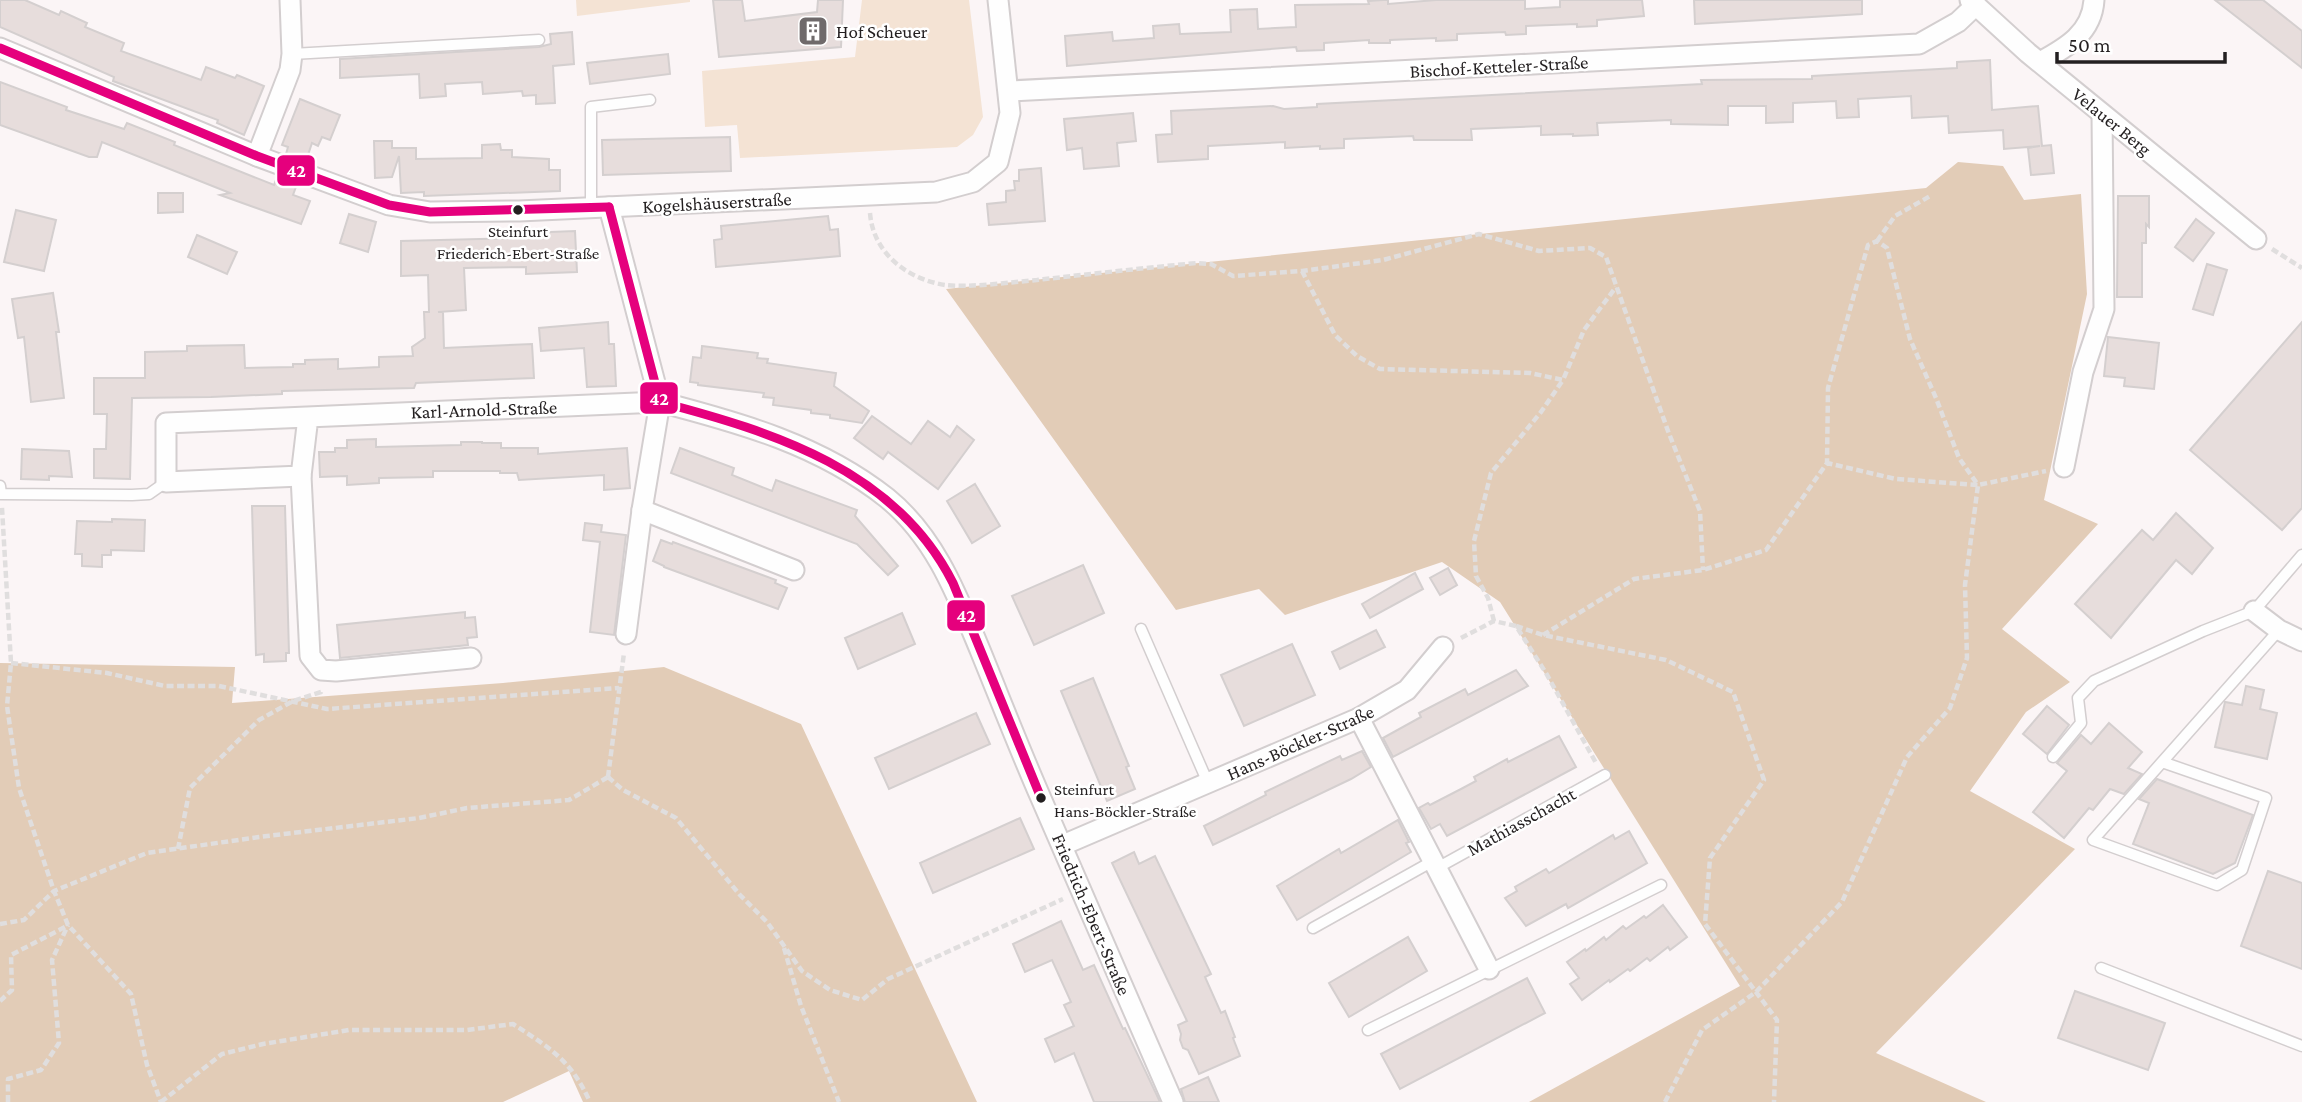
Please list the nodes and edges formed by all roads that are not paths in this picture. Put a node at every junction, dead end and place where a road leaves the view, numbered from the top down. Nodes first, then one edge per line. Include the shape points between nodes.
1 (290, 0) edge
2 (998, 0) edge
3 (2094, 0) edge
4 (1973, 3) edge
5 (539, 40) dead end
6 (0, 48) edge
7 (292, 54) junction
8 (2040, 62) junction
9 (1009, 91) junction
10 (650, 100) dead end
11 (2102, 114) junction
12 (257, 156) junction
13 (600, 207) junction
14 (2256, 239) road end
15 (660, 402) junction
16 (308, 417) junction
17 (2064, 467) road end
18 (301, 476) junction
19 (166, 482) junction
20 (1, 490) edge
21 (642, 510) junction
22 (2302, 547) edge
23 (2302, 555) edge
24 (794, 570) dead end
25 (2254, 611) junction
26 (1141, 629) dead end
27 (2279, 630) junction
28 (626, 634) road end
29 (2302, 641) edge
30 (1443, 647) road end
31 (471, 658) dead end
32 (1359, 718) junction
33 (2053, 757) dead end
34 (2162, 762) junction
35 (1605, 775) road end
36 (1208, 783) junction
37 (1063, 845) junction
38 (1435, 864) junction
39 (1661, 885) dead end
40 (1313, 928) dead end
41 (2101, 968) dead end
42 (1489, 969) junction
43 (1368, 1030) dead end
44 (2302, 1046) edge
45 (1173, 1102) edge

1 - 7 street
2 - 9 street, Kogelshäuserstraße
3 - 8 street via 2078,38
4 - 8 street, Velauer Berg
4 - 9 street, Bischof-Ketteler-Straße via 1958,22 1919,44
5 - 7 lane
6 - 12 street, Kogelshäuserstraße
7 - 12 street
8 - 11 street, Velauer Berg
9 - 13 street, Kogelshäuserstraße via 1010,113 998,162 972,182 936,192
10 - 13 lane via 591,107
11 - 14 street, Velauer Berg
11 - 17 street via 2104,309 2083,372
12 - 13 street, Kogelshäuserstraße via 388,205 430,212
13 - 15 street
15 - 16 street, Karl-Arnold-Straße
15 - 21 street
15 - 37 street, Friedrich-Ebert-Straße via 750,426 810,451 888,499 916,529 942,564 962,606
16 - 18 street
16 - 19 street, Karl-Arnold-Straße via 166,423
18 - 19 street
18 - 31 street via 310,656 321,670
19 - 20 lane via 149,494
21 - 24 street
21 - 28 street
22 - 25 lane
23 - 25 lane
25 - 27 street
25 - 33 lane via 2094,681 2078,698 2081,723
26 - 36 lane
27 - 29 street
27 - 34 lane
30 - 32 street, Hans-Böckler-Straße via 1407,690
32 - 36 street, Hans-Böckler-Straße
32 - 38 street
34 - 34 lane via 2093,840 2217,885 2242,870 2266,798
35 - 38 lane, Mathiasschacht
36 - 37 street, Hans-Böckler-Straße
37 - 45 street, Friedrich-Ebert-Straße
38 - 40 lane, Mathiasschacht
38 - 42 street
39 - 42 lane
41 - 44 lane
42 - 43 lane

